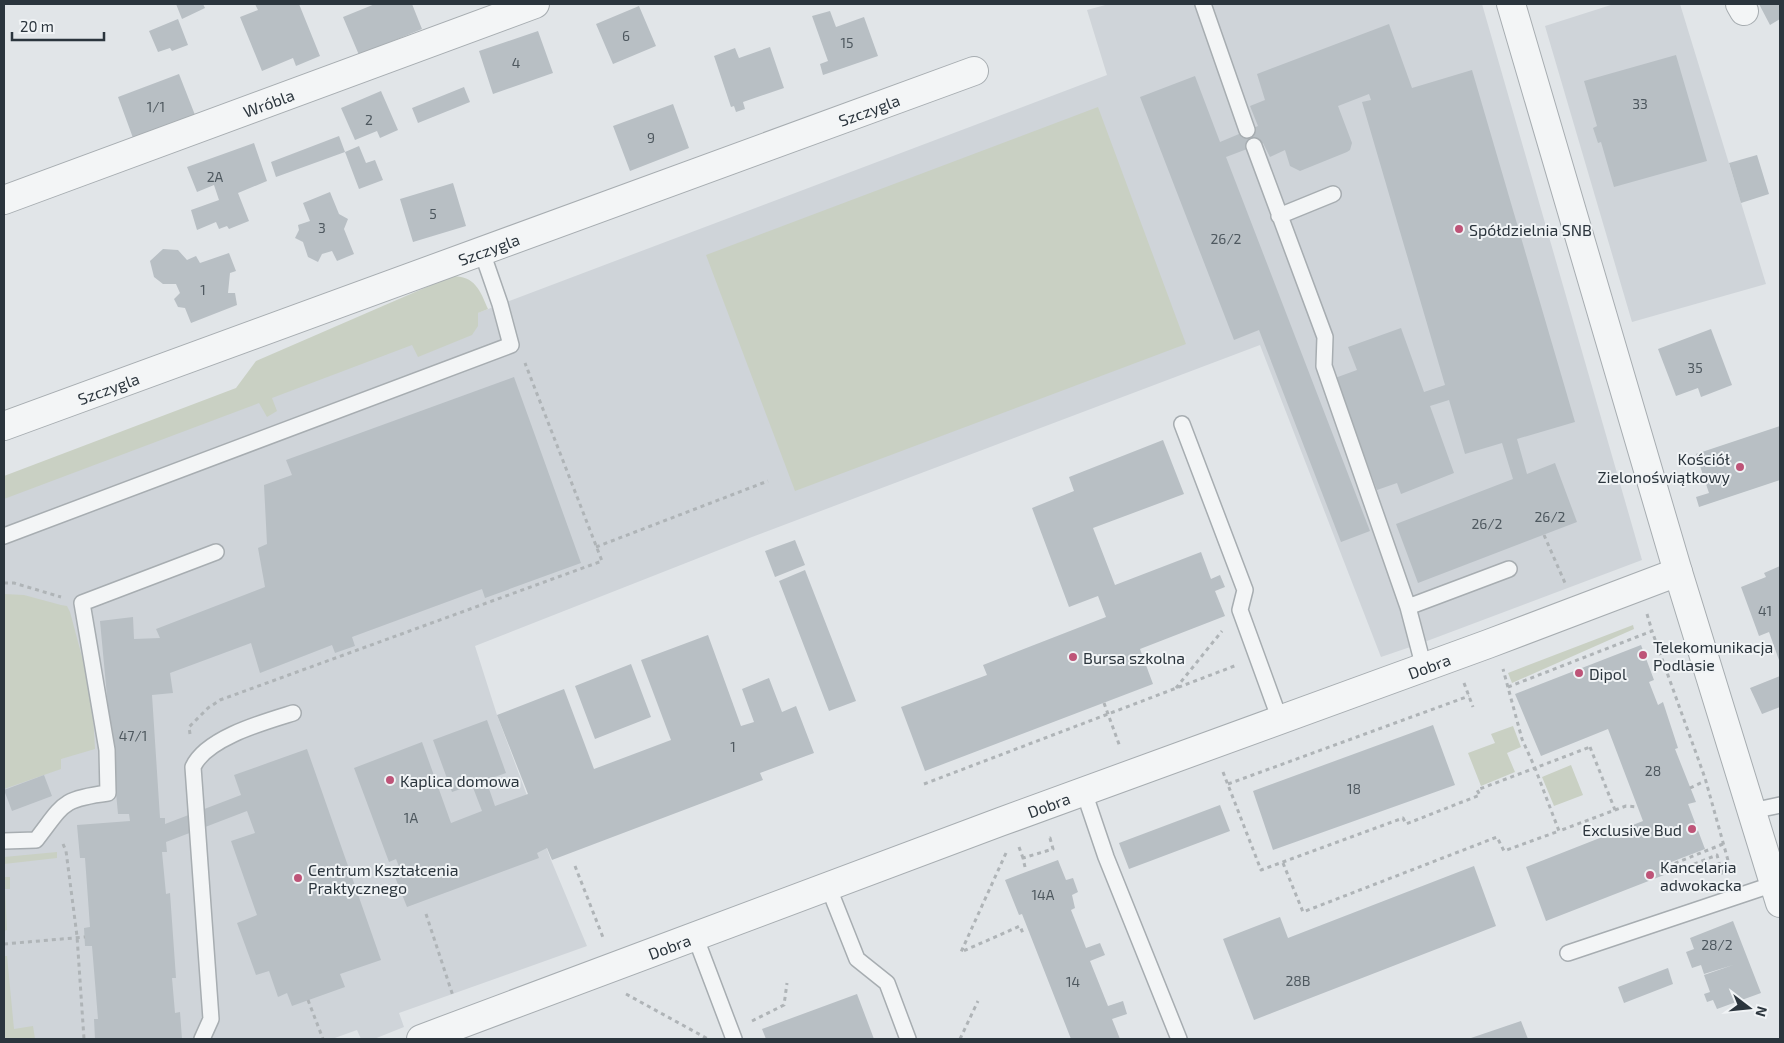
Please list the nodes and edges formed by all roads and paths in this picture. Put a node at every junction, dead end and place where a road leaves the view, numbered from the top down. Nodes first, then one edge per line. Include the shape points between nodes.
1 (535, 4) edge
2 (1203, 4) edge
3 (1511, 4) edge
4 (974, 71) dead end
5 (1247, 130) dead end
6 (1254, 146) dead end
7 (1334, 194) dead end
8 (4, 200) edge
9 (1279, 216) junction
10 (482, 252) junction
11 (511, 345) junction
12 (1182, 424) dead end
13 (4, 426) edge
14 (768, 481) dead end
15 (1544, 534) dead end
16 (4, 536) edge
17 (596, 547) junction
18 (216, 552) dead end
19 (1509, 569) dead end
20 (1678, 572) junction
21 (4, 583) edge
22 (82, 604) junction
23 (1408, 607) junction
24 (1240, 610) junction
25 (1575, 612) junction
26 (1258, 658) junction
27 (1424, 668) junction
28 (1502, 669) dead end
29 (1508, 687) junction
30 (1175, 689) junction
31 (1469, 696) dead end
32 (1104, 702) dead end
33 (293, 713) dead end
34 (1108, 715) junction
35 (1280, 720) junction
36 (1213, 745) junction
37 (193, 767) junction
38 (1535, 768) junction
39 (1136, 772) junction
40 (1705, 781) junction
41 (924, 784) dead end
42 (1228, 784) junction
43 (1690, 788) dead end
44 (1084, 792) junction
45 (1780, 805) edge
46 (1638, 807) dead end
47 (1615, 810) junction
48 (1752, 811) junction
49 (51, 821) junction
50 (1000, 822) junction
51 (1559, 831) junction
52 (4, 841) edge
53 (1723, 844) junction
54 (1283, 863) junction
55 (575, 866) dead end
56 (1739, 869) dead end
57 (1730, 871) junction
58 (828, 886) junction
59 (1777, 894) edge
60 (426, 914) dead end
61 (77, 936) junction
62 (695, 936) junction
63 (1024, 936) dead end
64 (85, 937) dead end
65 (4, 944) edge
66 (1568, 953) dead end
67 (604, 971) junction
68 (787, 983) dead end
69 (308, 1000) dead end
70 (978, 1001) dead end
71 (766, 1012) dead end
72 (477, 1018) junction
73 (84, 1039) edge
74 (202, 1039) edge
75 (323, 1039) edge
76 (421, 1039) edge
77 (708, 1039) edge
78 (734, 1039) edge
79 (908, 1039) edge
80 (960, 1039) edge
81 (1179, 1039) edge

1 - 8 street, Wróbla
2 - 5 lane
3 - 20 street
4 - 10 street, Szczygla
6 - 9 lane
7 - 9 lane
9 - 23 lane via 1325,337 1324,366
10 - 11 lane
10 - 13 street, Szczygla
11 - 16 lane
11 - 17 path via 523,357
12 - 24 lane via 1245,590
14 - 17 path
15 - 25 path
17 - 37 path via 602,561 220,700 189,727
18 - 22 lane
19 - 23 lane
20 - 25 street, Dobra
20 - 48 street
21 - 22 path via 14,583
22 - 49 lane via 112,793 78,797 66,803
23 - 27 lane
24 - 26 lane
24 - 30 path
25 - 27 street, Dobra
26 - 30 path
26 - 35 lane
27 - 35 street, Dobra
28 - 29 path
29 - 38 path via 1522,739
29 - 40 path via 1652,630
30 - 34 path
31 - 42 path
32 - 34 path
33 - 37 lane via 253,725 210,748
34 - 39 path via 1122,755 1129,753
34 - 41 path
35 - 36 street, Dobra
36 - 39 street, Dobra
36 - 42 path
37 - 74 lane via 211,1019
38 - 47 path via 1590,747
38 - 51 path
38 - 54 path via 1477,790 1480,795 1406,824 1403,818
39 - 44 street, Dobra
40 - 43 path
40 - 53 path
42 - 54 path via 1261,870
44 - 50 street, Dobra
44 - 81 lane via 1106,857
45 - 48 lane
46 - 47 path via 1626,806
47 - 51 path
48 - 59 street
49 - 52 lane via 36,840
49 - 61 path via 66,851
50 - 58 street, Dobra
50 - 63 path via 1009,846 961,952 1020,926
51 - 54 path via 1504,851 1497,836 1303,912
53 - 57 path
53 - 57 path via 1666,866 1669,874 1717,856 1722,873
55 - 67 path
56 - 57 path
58 - 62 street, Dobra
58 - 79 lane via 856,959 887,983
59 - 66 lane
60 - 72 path via 457,1005 466,999
61 - 64 path
61 - 65 path
61 - 73 path
62 - 67 street, Dobra
62 - 78 lane
67 - 72 street, Dobra
67 - 77 path
68 - 71 path via 784,1005
69 - 75 path
70 - 80 path
72 - 76 street, Dobra

